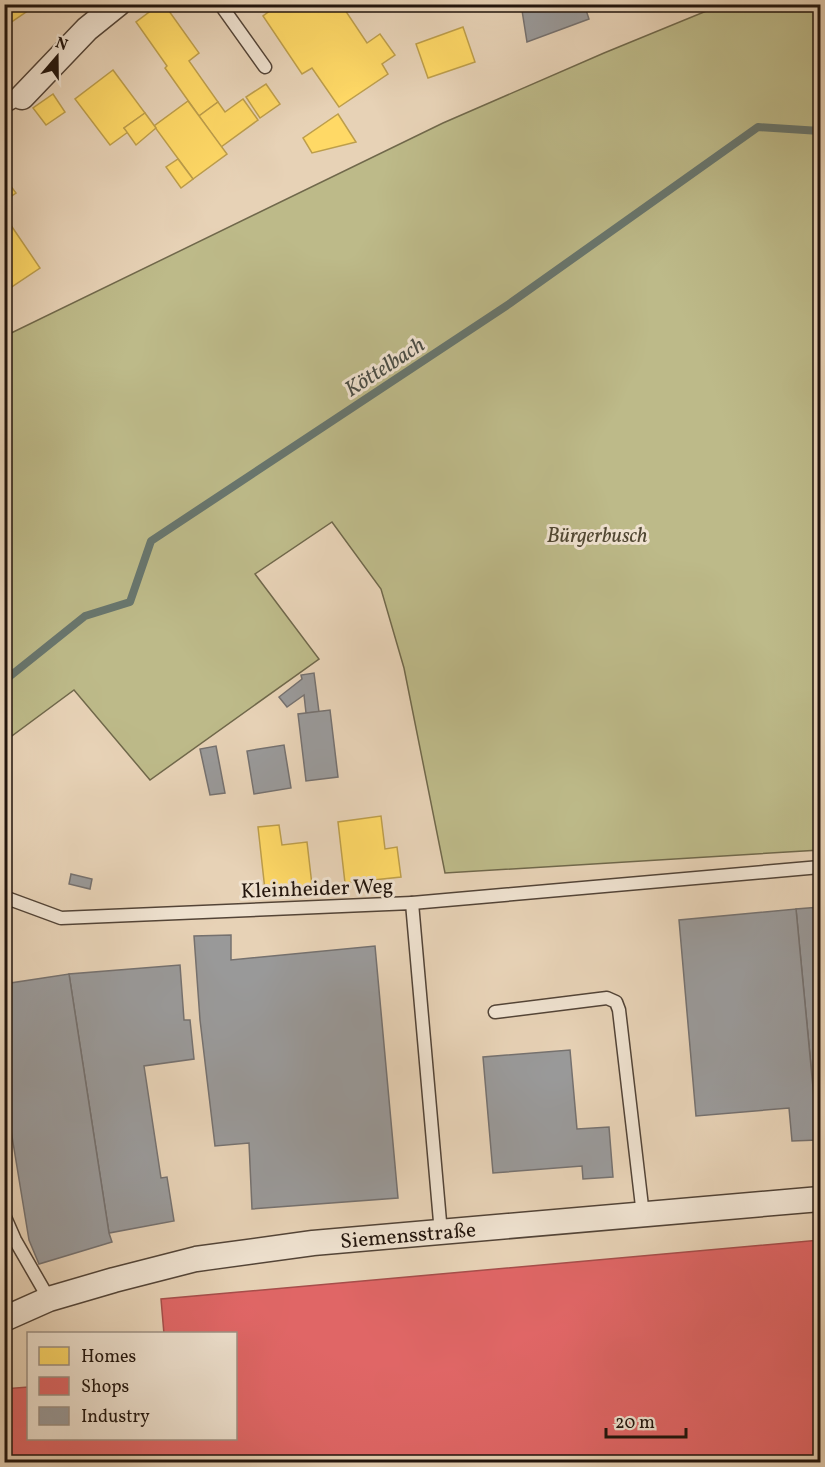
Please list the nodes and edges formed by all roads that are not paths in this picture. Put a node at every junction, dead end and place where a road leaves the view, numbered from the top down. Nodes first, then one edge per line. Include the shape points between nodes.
1 (118, 4) edge
2 (220, 4) edge
3 (265, 67) dead end
4 (13, 102) edge
5 (820, 867) edge
6 (4, 897) edge
7 (412, 903) junction
8 (495, 1012) dead end
9 (820, 1199) edge
10 (4, 1215) edge
11 (643, 1215) junction
12 (441, 1233) junction
13 (49, 1299) junction
14 (4, 1319) edge

1 - 4 street
2 - 3 lane
5 - 7 lane
6 - 7 lane, Kleinheider Weg via 61,918
7 - 12 lane, Kleinheider Weg
8 - 11 lane via 607,998 616,1002
9 - 11 street, Siemensstraße
10 - 13 lane
11 - 12 street, Siemensstraße
12 - 13 street, Siemensstraße via 313,1243 196,1259
13 - 14 street, Siemensstraße

